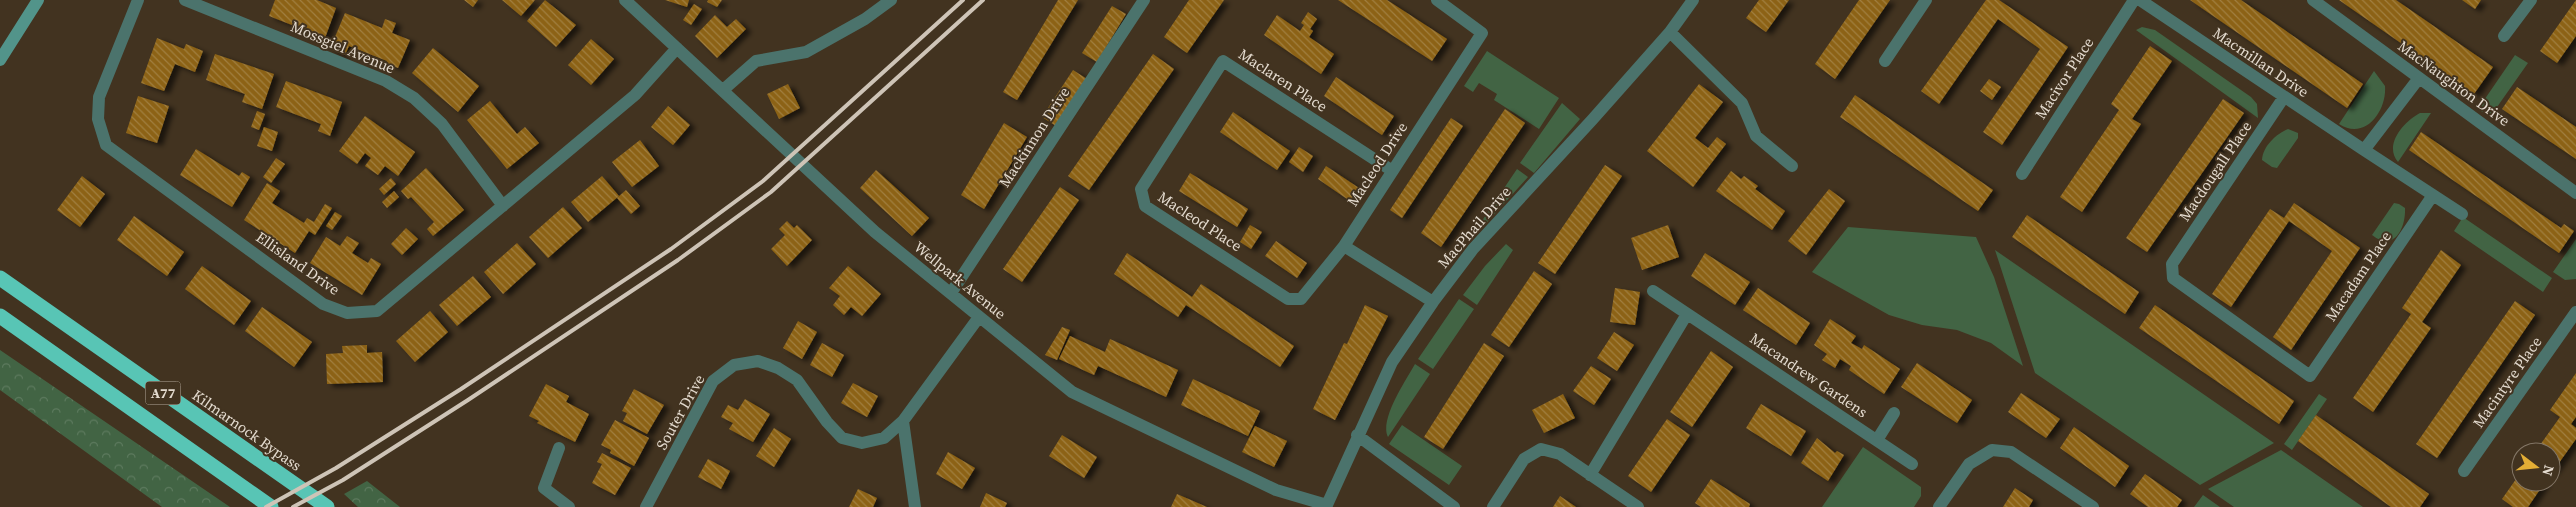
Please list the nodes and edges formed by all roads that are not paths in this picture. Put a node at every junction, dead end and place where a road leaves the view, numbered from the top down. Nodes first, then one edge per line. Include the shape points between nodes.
1 (38, 0) edge
2 (138, 0) edge
3 (185, 0) edge
4 (625, 0) edge
5 (891, 0) edge
6 (1144, 0) edge
7 (1437, 0) edge
8 (1693, 0) edge
9 (1926, 0) edge
10 (2134, 0) edge
11 (2140, 0) edge
12 (2313, 0) edge
13 (2531, 0) edge
14 (1670, 32) junction
15 (2504, 36) dead end
16 (677, 48) junction
17 (0, 60) edge
18 (1885, 61) dead end
19 (2419, 78) junction
20 (723, 90) junction
21 (2284, 97) junction
22 (1180, 126) joint
23 (2364, 150) junction
24 (1792, 166) dead end
25 (1392, 170) junction
26 (2022, 174) dead end
27 (2576, 193) edge
28 (2434, 196) junction
29 (503, 206) junction
30 (2462, 214) dead end
31 (1344, 246) junction
32 (0, 278) edge
33 (1653, 291) dead end
34 (951, 293) junction
35 (1288, 299) joint
36 (1433, 302) junction
37 (2576, 312) edge
38 (1688, 314) junction
39 (0, 316) edge
40 (979, 317) junction
41 (2310, 376) joint
42 (1894, 413) dead end
43 (903, 421) junction
44 (1357, 436) junction
45 (1876, 440) junction
46 (559, 448) dead end
47 (1912, 464) dead end
48 (2464, 471) dead end
49 (1590, 475) junction
50 (1326, 506) edge
51 (271, 507) edge
52 (326, 507) edge
53 (569, 507) edge
54 (646, 507) edge
55 (915, 507) edge
56 (1454, 507) edge
57 (1493, 507) edge
58 (1638, 507) edge
59 (1939, 507) edge
60 (2093, 507) edge

1 - 17 main road
2 - 29 street, Ellisland Drive via 99,98 98,119 106,145 323,304 347,313 377,311
3 - 29 street, Mossgiel Avenue via 386,81 414,98 442,124
4 - 16 street, Wellpark Avenue
5 - 20 street via 865,19 806,52 756,61
6 - 34 street, Mackinnon Drive
7 - 25 street, Macleod Drive via 1482,33
8 - 14 street, MacPhail Drive
9 - 18 street
10 - 26 street, Macivor Place
11 - 21 street, Macmillan Drive
12 - 19 street, MacNaughton Drive
13 - 15 street
14 - 24 street via 1742,103 1756,136
14 - 36 street, MacPhail Drive via 1473,249
16 - 20 street, Wellpark Avenue
16 - 29 street, Ellisland Drive via 635,95
19 - 23 street
19 - 27 street, MacNaughton Drive
20 - 34 street, Wellpark Avenue via 875,232
21 - 23 street, Macmillan Drive
21 - 41 street, Macdougall Place via 2172,264 2173,278
22 - 25 street, Maclaren Place via 1222,61
22 - 35 street, Macleod Place via 1141,189 1144,206
23 - 28 street, Macmillan Drive
25 - 31 street, Macleod Drive
28 - 30 street, Macmillan Drive
28 - 41 street, Macadam Place
31 - 35 street, Macleod Drive via 1301,299
31 - 36 street
32 - 52 highway, Kilmarnock Bypass / A77
33 - 38 street, Macandrew Gardens
34 - 40 street, Wellpark Avenue
36 - 44 street, MacPhail Drive via 1392,362
37 - 48 street, Macintyre Place
38 - 45 street, Macandrew Gardens
38 - 49 street
39 - 51 highway, A77
40 - 43 street, Souter Drive
40 - 50 street, Wellpark Avenue via 1072,392 1267,486
42 - 45 street
43 - 54 street, Souter Drive via 884,438 862,443 842,438 797,380 758,361 734,365 713,381
43 - 55 street
44 - 50 street, MacPhail Drive
44 - 56 street
45 - 47 street, Macandrew Gardens
46 - 53 street via 544,488
49 - 57 street via 1560,454 1541,449 1524,459
49 - 58 street
59 - 60 street via 1970,464 1992,450 2011,452

